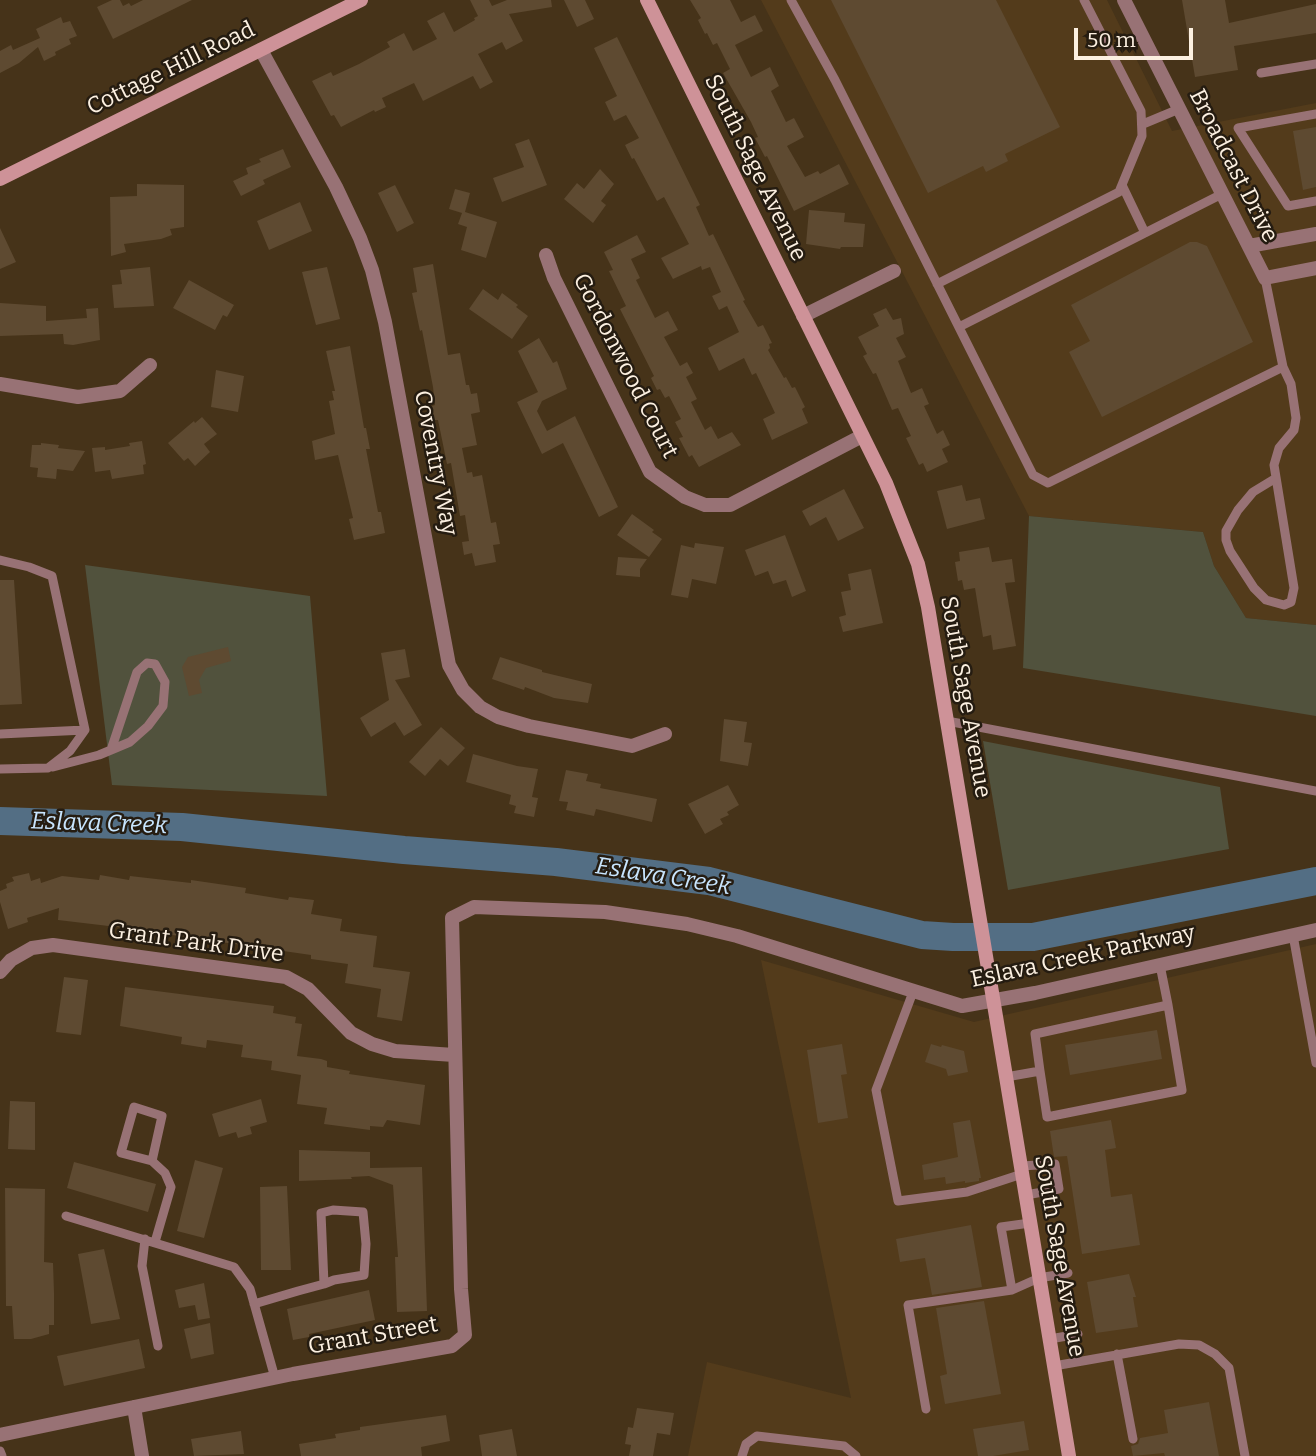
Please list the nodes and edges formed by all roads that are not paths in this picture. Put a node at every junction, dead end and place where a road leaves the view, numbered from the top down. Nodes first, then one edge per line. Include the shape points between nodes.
1 (361, 0) edge
2 (646, 0) edge
3 (791, 0) edge
4 (1084, 0) edge
5 (1124, 0) edge
6 (261, 50) junction
7 (1316, 64) edge
8 (1261, 73) dead end
9 (1179, 109) junction
10 (1316, 114) edge
11 (1143, 124) junction
12 (0, 179) edge
13 (1122, 185) junction
14 (1222, 194) junction
15 (1316, 201) edge
16 (1145, 233) junction
17 (1316, 234) edge
18 (1249, 246) junction
19 (546, 255) dead end
20 (1316, 268) edge
21 (894, 271) dead end
22 (1265, 278) junction
23 (937, 284) junction
24 (803, 316) junction
25 (959, 327) junction
26 (150, 365) dead end
27 (1283, 367) junction
28 (0, 384) edge
29 (862, 436) junction
30 (1276, 478) junction
31 (0, 560) edge
32 (947, 721) junction
33 (85, 730) junction
34 (0, 734) edge
35 (665, 734) dead end
36 (111, 750) junction
37 (48, 768) junction
38 (0, 769) edge
39 (1316, 791) edge
40 (452, 918) joint
41 (1316, 930) edge
42 (1293, 935) junction
43 (1160, 965) junction
44 (0, 972) edge
45 (913, 992) junction
46 (993, 1000) junction
47 (1168, 1005) junction
48 (454, 1055) junction
49 (1316, 1063) edge
50 (1040, 1071) junction
51 (1006, 1077) junction
52 (152, 1161) junction
53 (1021, 1170) junction
54 (1026, 1195) junction
55 (65, 1216) dead end
56 (1030, 1223) junction
57 (145, 1239) junction
58 (155, 1242) junction
59 (1068, 1273) dead end
60 (1040, 1278) junction
61 (324, 1284) junction
62 (1012, 1290) junction
63 (254, 1304) junction
64 (1078, 1334) dead end
65 (1050, 1339) junction
66 (158, 1346) dead end
67 (1117, 1354) junction
68 (1054, 1366) junction
69 (275, 1378) junction
70 (134, 1407) junction
71 (926, 1409) dead end
72 (0, 1435) edge
73 (1133, 1439) dead end
74 (0, 1451) edge
75 (2, 1456) edge
76 (142, 1456) edge
77 (742, 1456) edge
78 (856, 1456) edge
79 (1069, 1456) edge
80 (1245, 1456) edge

1 - 6 street, Cottage Hill Road
2 - 24 street, South Sage Avenue
3 - 23 lane
4 - 11 lane via 1141,111
5 - 9 street, Broadcast Drive
6 - 12 street, Cottage Hill Road
6 - 35 street, Coventry Way via 336,187 372,271 386,322 449,665 463,690 498,717 529,726 632,746
7 - 8 lane
9 - 11 lane
9 - 14 street, Broadcast Drive
10 - 15 lane via 1238,128 1288,206
11 - 13 lane
13 - 16 lane
13 - 23 lane via 1114,196
14 - 16 lane
14 - 18 street, Broadcast Drive
16 - 25 lane
17 - 18 street
18 - 22 street, Broadcast Drive
19 - 29 street, Gordonwood Court via 650,472 685,497 705,505 730,505
20 - 22 street
21 - 24 street
22 - 27 lane
23 - 25 lane
24 - 29 street, South Sage Avenue
25 - 27 lane via 1033,475 1048,484
26 - 28 street via 120,391 78,397
27 - 30 lane via 1291,384 1296,418 1291,437 1276,455
29 - 32 street, South Sage Avenue via 918,564
30 - 30 lane via 1294,587 1291,601 1284,605 1266,600 1254,588 1226,540 1238,510 1253,492
31 - 33 lane via 52,576
32 - 39 lane
32 - 46 street, South Sage Avenue
33 - 34 lane
33 - 37 lane via 70,751
36 - 36 lane via 130,742 163,706 165,682 155,664 147,663 136,672
36 - 37 lane
37 - 38 lane
40 - 45 street, Eslava Creek Parkway via 474,907 605,912 687,924
40 - 48 street, Grant Street
41 - 42 street, Eslava Creek Parkway
42 - 43 street, Eslava Creek Parkway
42 - 49 lane
43 - 46 street, Eslava Creek Parkway
43 - 47 lane
44 - 48 street, Grant Park Drive via 32,948 53,945 286,977 308,989 351,1033 372,1044 395,1051
45 - 46 street, Eslava Creek Parkway via 962,1006
45 - 53 lane via 876,1090 898,1201 967,1192
46 - 51 street, South Sage Avenue
47 - 50 lane via 1035,1034
47 - 50 lane via 1182,1090 1046,1117
48 - 69 street, Grant Street via 465,1335 452,1346
50 - 51 lane
51 - 53 street, South Sage Avenue
52 - 52 lane via 162,1116 134,1107 121,1153
52 - 58 lane via 171,1187
53 - 54 street, South Sage Avenue
53 - 54 lane via 1055,1164 1059,1189
54 - 56 street, South Sage Avenue
55 - 57 lane
56 - 60 street, South Sage Avenue
56 - 62 lane via 1001,1227
57 - 58 lane
57 - 66 lane via 142,1266
58 - 63 lane via 234,1267 250,1289
59 - 60 lane
60 - 62 lane
60 - 65 street, South Sage Avenue
61 - 61 lane via 364,1275 363,1212 321,1213
61 - 63 lane
62 - 71 lane via 908,1305
63 - 69 lane
64 - 65 lane
65 - 68 street, South Sage Avenue
67 - 68 lane
67 - 73 lane
67 - 80 lane via 1179,1344 1199,1345 1215,1354 1229,1368
68 - 79 street, South Sage Avenue
69 - 70 street, Grant Street
70 - 72 street, Grant Street
70 - 76 street
74 - 75 lane
77 - 78 lane via 746,1444 757,1436 844,1446

